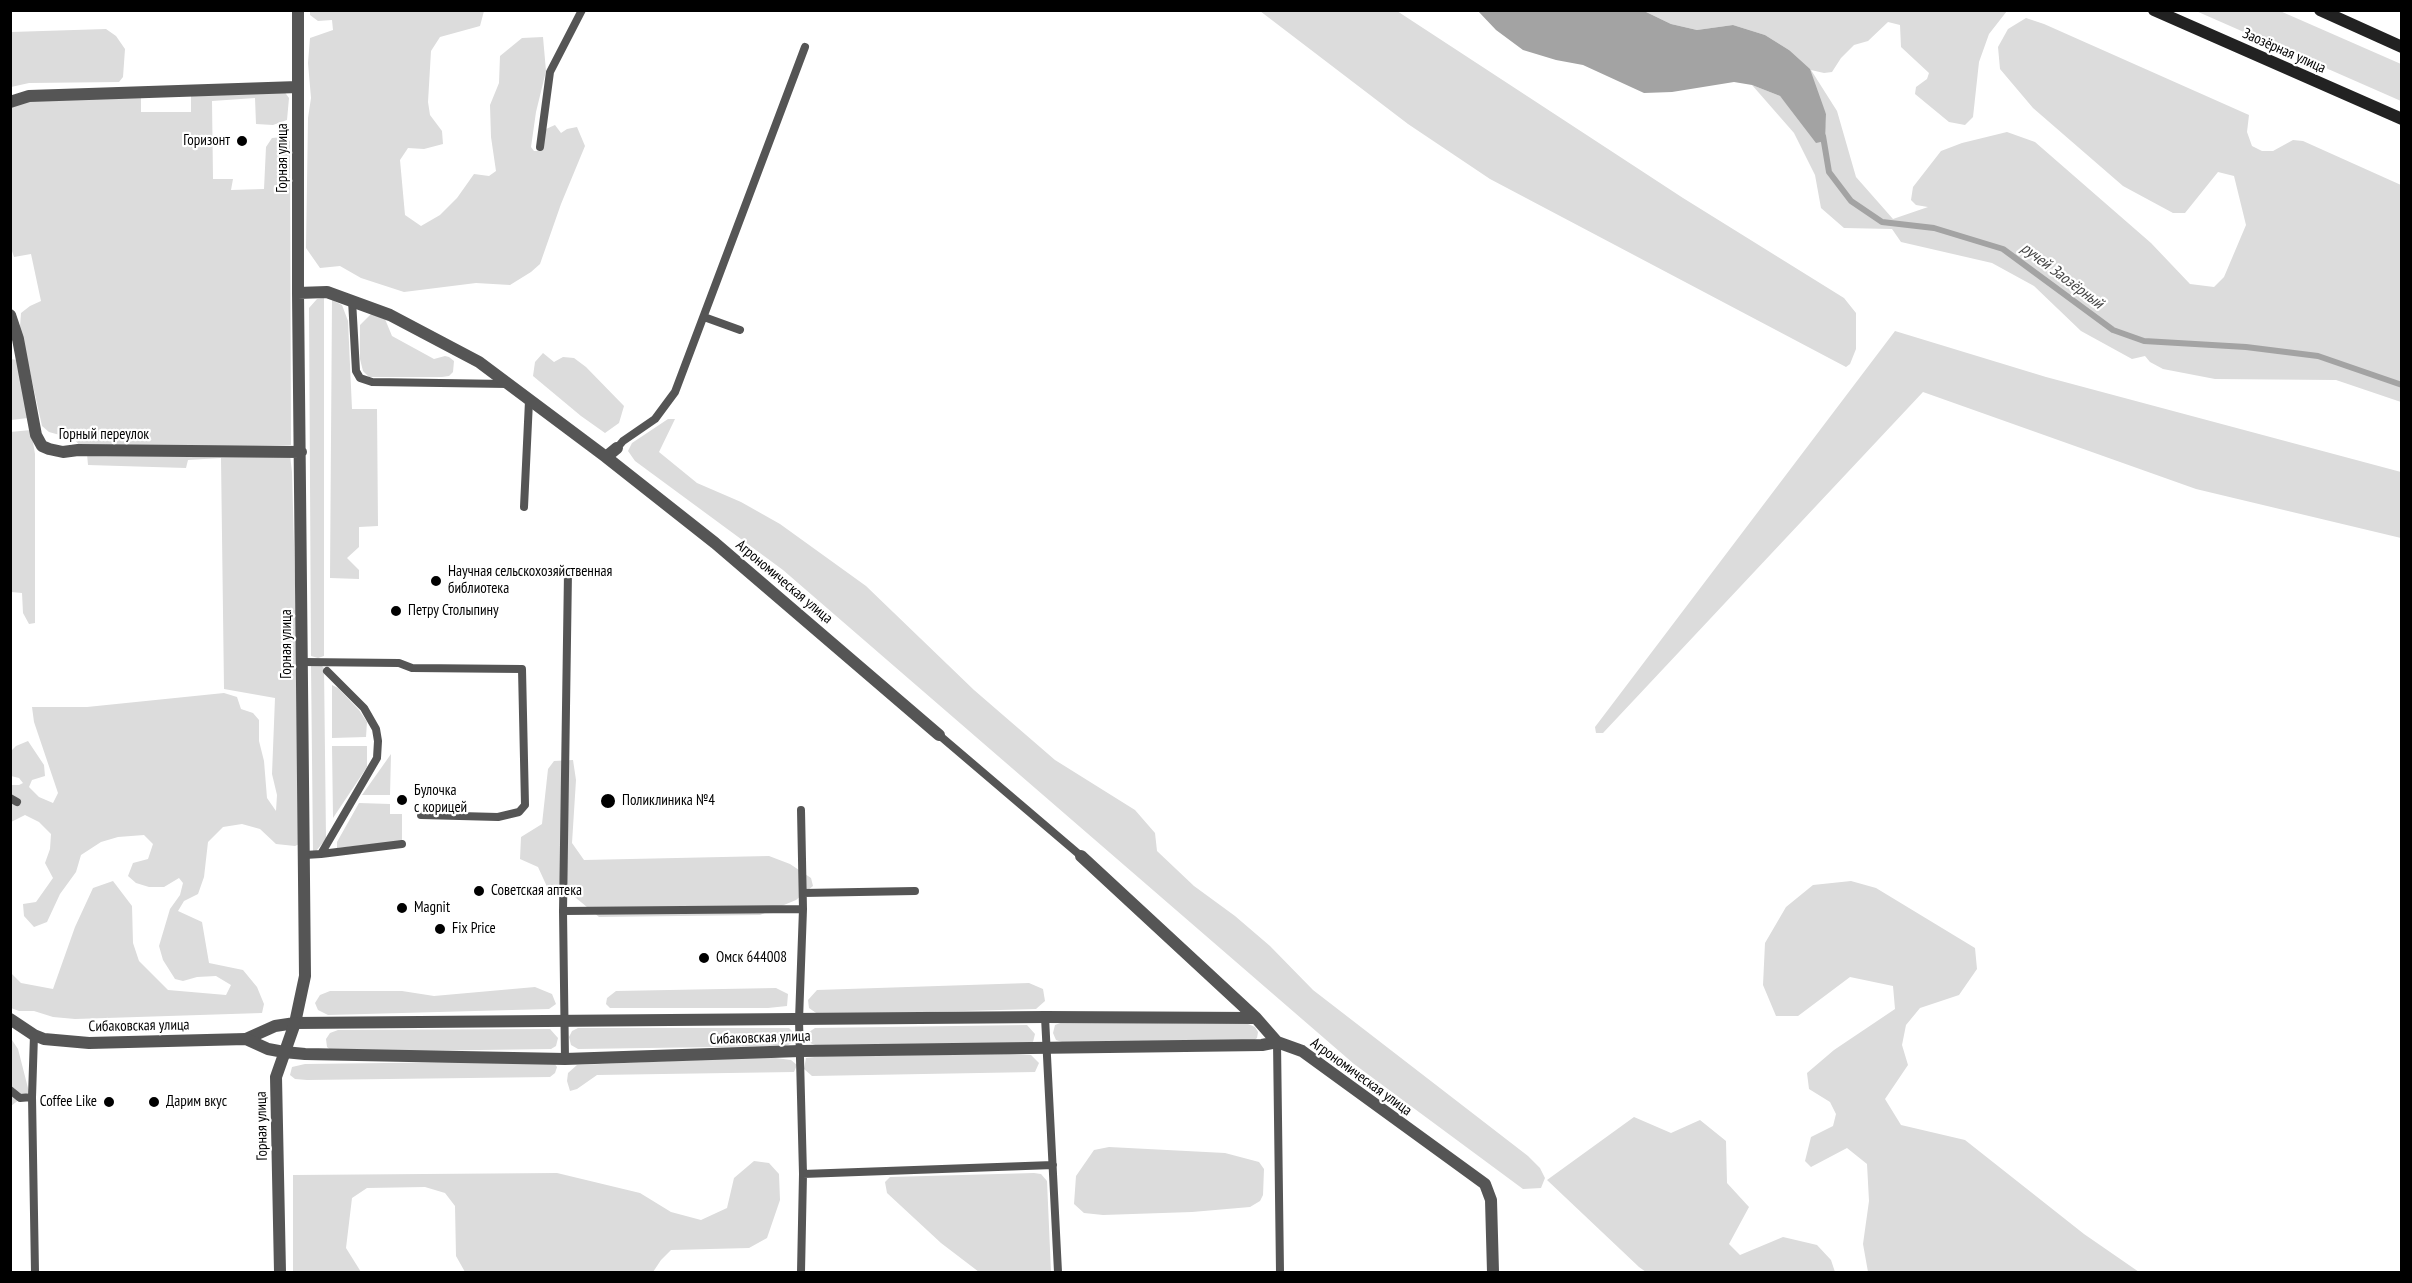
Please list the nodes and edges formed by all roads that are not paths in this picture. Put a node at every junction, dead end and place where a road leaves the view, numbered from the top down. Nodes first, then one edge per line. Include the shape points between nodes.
1 (298, 10) edge
2 (582, 10) edge
3 (2154, 10) edge
4 (2320, 10) edge
5 (805, 47) dead end
6 (2402, 47) edge
7 (298, 87) junction
8 (10, 102) edge
9 (2402, 119) edge
10 (540, 147) dead end
11 (298, 293) junction
12 (352, 300) junction
13 (10, 315) edge
14 (704, 317) junction
15 (740, 330) dead end
16 (508, 384) junction
17 (528, 401) junction
18 (617, 448) joint
19 (302, 452) junction
20 (606, 457) junction
21 (524, 507) dead end
22 (568, 572) dead end
23 (303, 662) junction
24 (327, 670) dead end
25 (939, 735) joint
26 (801, 810) dead end
27 (421, 815) dead end
28 (402, 844) dead end
29 (321, 854) junction
30 (305, 855) junction
31 (1081, 856) joint
32 (915, 891) dead end
33 (803, 893) junction
34 (803, 909) junction
35 (563, 911) junction
36 (1045, 1017) junction
37 (10, 1018) edge
38 (1256, 1018) junction
39 (799, 1020) junction
40 (564, 1021) junction
41 (295, 1023) junction
42 (34, 1035) junction
43 (246, 1039) junction
44 (1277, 1042) junction
45 (1046, 1048) junction
46 (800, 1051) junction
47 (284, 1052) junction
48 (565, 1059) junction
49 (10, 1090) edge
50 (32, 1097) junction
51 (1053, 1165) junction
52 (803, 1174) junction
53 (35, 1272) edge
54 (280, 1272) edge
55 (801, 1272) edge
56 (1058, 1272) edge
57 (1280, 1272) edge
58 (1493, 1272) edge

1 - 7 street, Горная улица
2 - 10 lane via 550,72
3 - 9 main road, Заозёрная улица
4 - 6 main road
5 - 14 lane
7 - 8 street via 29,96
7 - 11 street, Горная улица
11 - 12 street, Агрономическая улица via 327,292
11 - 19 street, Горная улица
12 - 16 street, Агрономическая улица via 390,315 479,362
12 - 16 lane via 356,371 360,378 372,382
13 - 19 street, Горный переулок via 36,435 42,446 63,452
14 - 15 lane
14 - 18 lane via 675,392 654,419
16 - 17 street, Агрономическая улица
17 - 20 street, Агрономическая улица
17 - 21 lane
18 - 20 street
19 - 23 street, Горная улица
20 - 25 street, Агрономическая улица via 723,550
22 - 35 lane
23 - 27 lane via 522,669 525,805 519,812 498,816
23 - 30 street, Горная улица
24 - 29 lane via 364,708 378,741 377,758
25 - 31 lane
26 - 33 lane
28 - 29 lane
29 - 30 lane
30 - 41 street, Горная улица via 305,976
31 - 38 street, Агрономическая улица
32 - 33 lane
33 - 34 lane
34 - 35 lane
34 - 39 lane
35 - 40 lane
36 - 38 street, Сибаковская улица
36 - 39 street, Сибаковская улица
36 - 45 lane
37 - 42 street
38 - 44 street, Агрономическая улица
39 - 40 street, Сибаковская улица
39 - 46 lane
40 - 41 street, Сибаковская улица
40 - 48 lane
41 - 43 street, Сибаковская улица via 262,1030
41 - 47 street, Горная улица
42 - 43 street, Сибаковская улица via 90,1043
42 - 50 lane
43 - 47 street, Сибаковская улица
44 - 45 street, Сибаковская улица
44 - 57 lane
44 - 58 street, Агрономическая улица via 1302,1051 1485,1185 1491,1200
45 - 46 street, Сибаковская улица
45 - 51 lane
46 - 48 street, Сибаковская улица
46 - 52 lane
47 - 48 street, Сибаковская улица
47 - 54 street, Горная улица via 276,1077
49 - 50 lane via 20,1098
50 - 53 lane
51 - 52 lane
51 - 56 lane
52 - 55 lane

